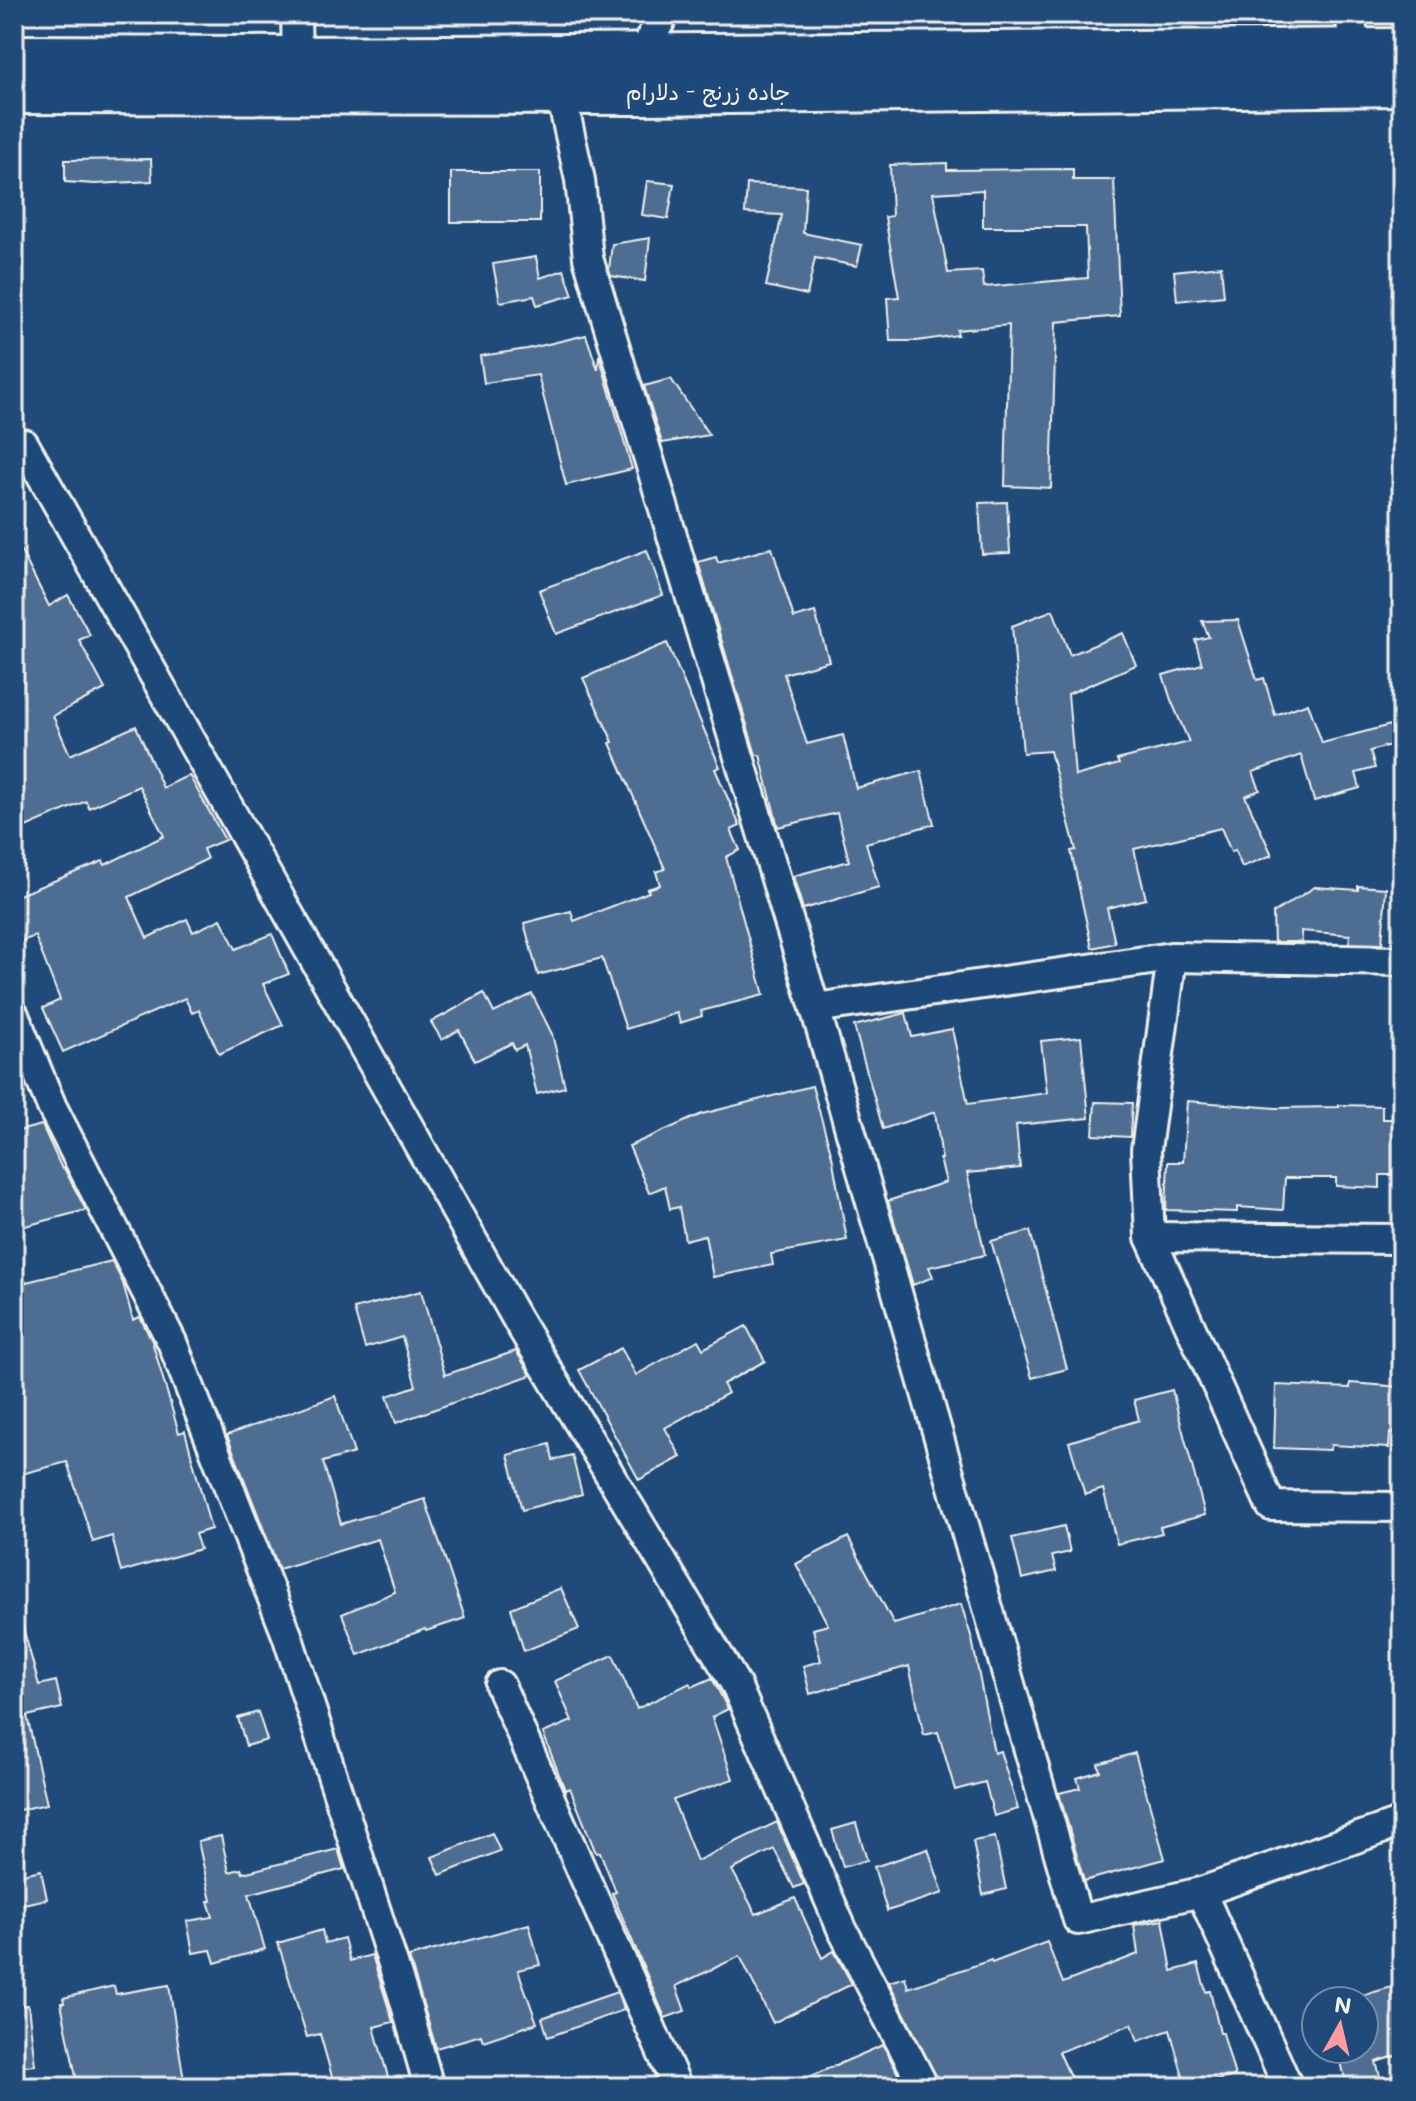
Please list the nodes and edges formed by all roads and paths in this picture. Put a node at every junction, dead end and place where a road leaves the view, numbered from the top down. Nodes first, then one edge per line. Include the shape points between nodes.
1 (296, 14) edge
2 (664, 14) edge
3 (1352, 33) edge
4 (1402, 51) edge
5 (14, 58) edge
6 (297, 59) junction
7 (642, 74) junction
8 (1402, 83) edge
9 (560, 90) junction
10 (14, 91) edge
11 (24, 444) dead end
12 (1172, 957) junction
13 (1402, 961) edge
14 (815, 1008) junction
15 (14, 1015) edge
16 (1150, 1237) junction
17 (1402, 1239) edge
18 (1402, 1507) edge
19 (500, 1685) dead end
20 (1402, 1822) edge
21 (1201, 1892) junction
22 (429, 2087) edge
23 (677, 2087) edge
24 (924, 2087) edge
25 (1288, 2087) edge

1 - 6 street
2 - 7 street
3 - 4 highway, جاده زرنج - دلارام
3 - 7 highway, جاده زرنج - دلارام
5 - 6 highway, جاده زرنج - دلارام
6 - 7 highway, جاده زرنج - دلارام
7 - 8 highway, جاده زرنج - دلارام
7 - 9 highway, جاده زرنج - دلارام
9 - 10 highway, جاده زرنج - دلارام
9 - 14 street via 580,180 588,258
11 - 24 street via 518,1321 736,1685 842,1929
12 - 13 street
12 - 14 street
12 - 16 street via 1146,1150
14 - 21 street via 1078,1920
15 - 22 street via 52,1107 172,1342 287,1635
16 - 17 street
16 - 18 street via 1271,1506
19 - 23 street
20 - 21 street
21 - 25 street

